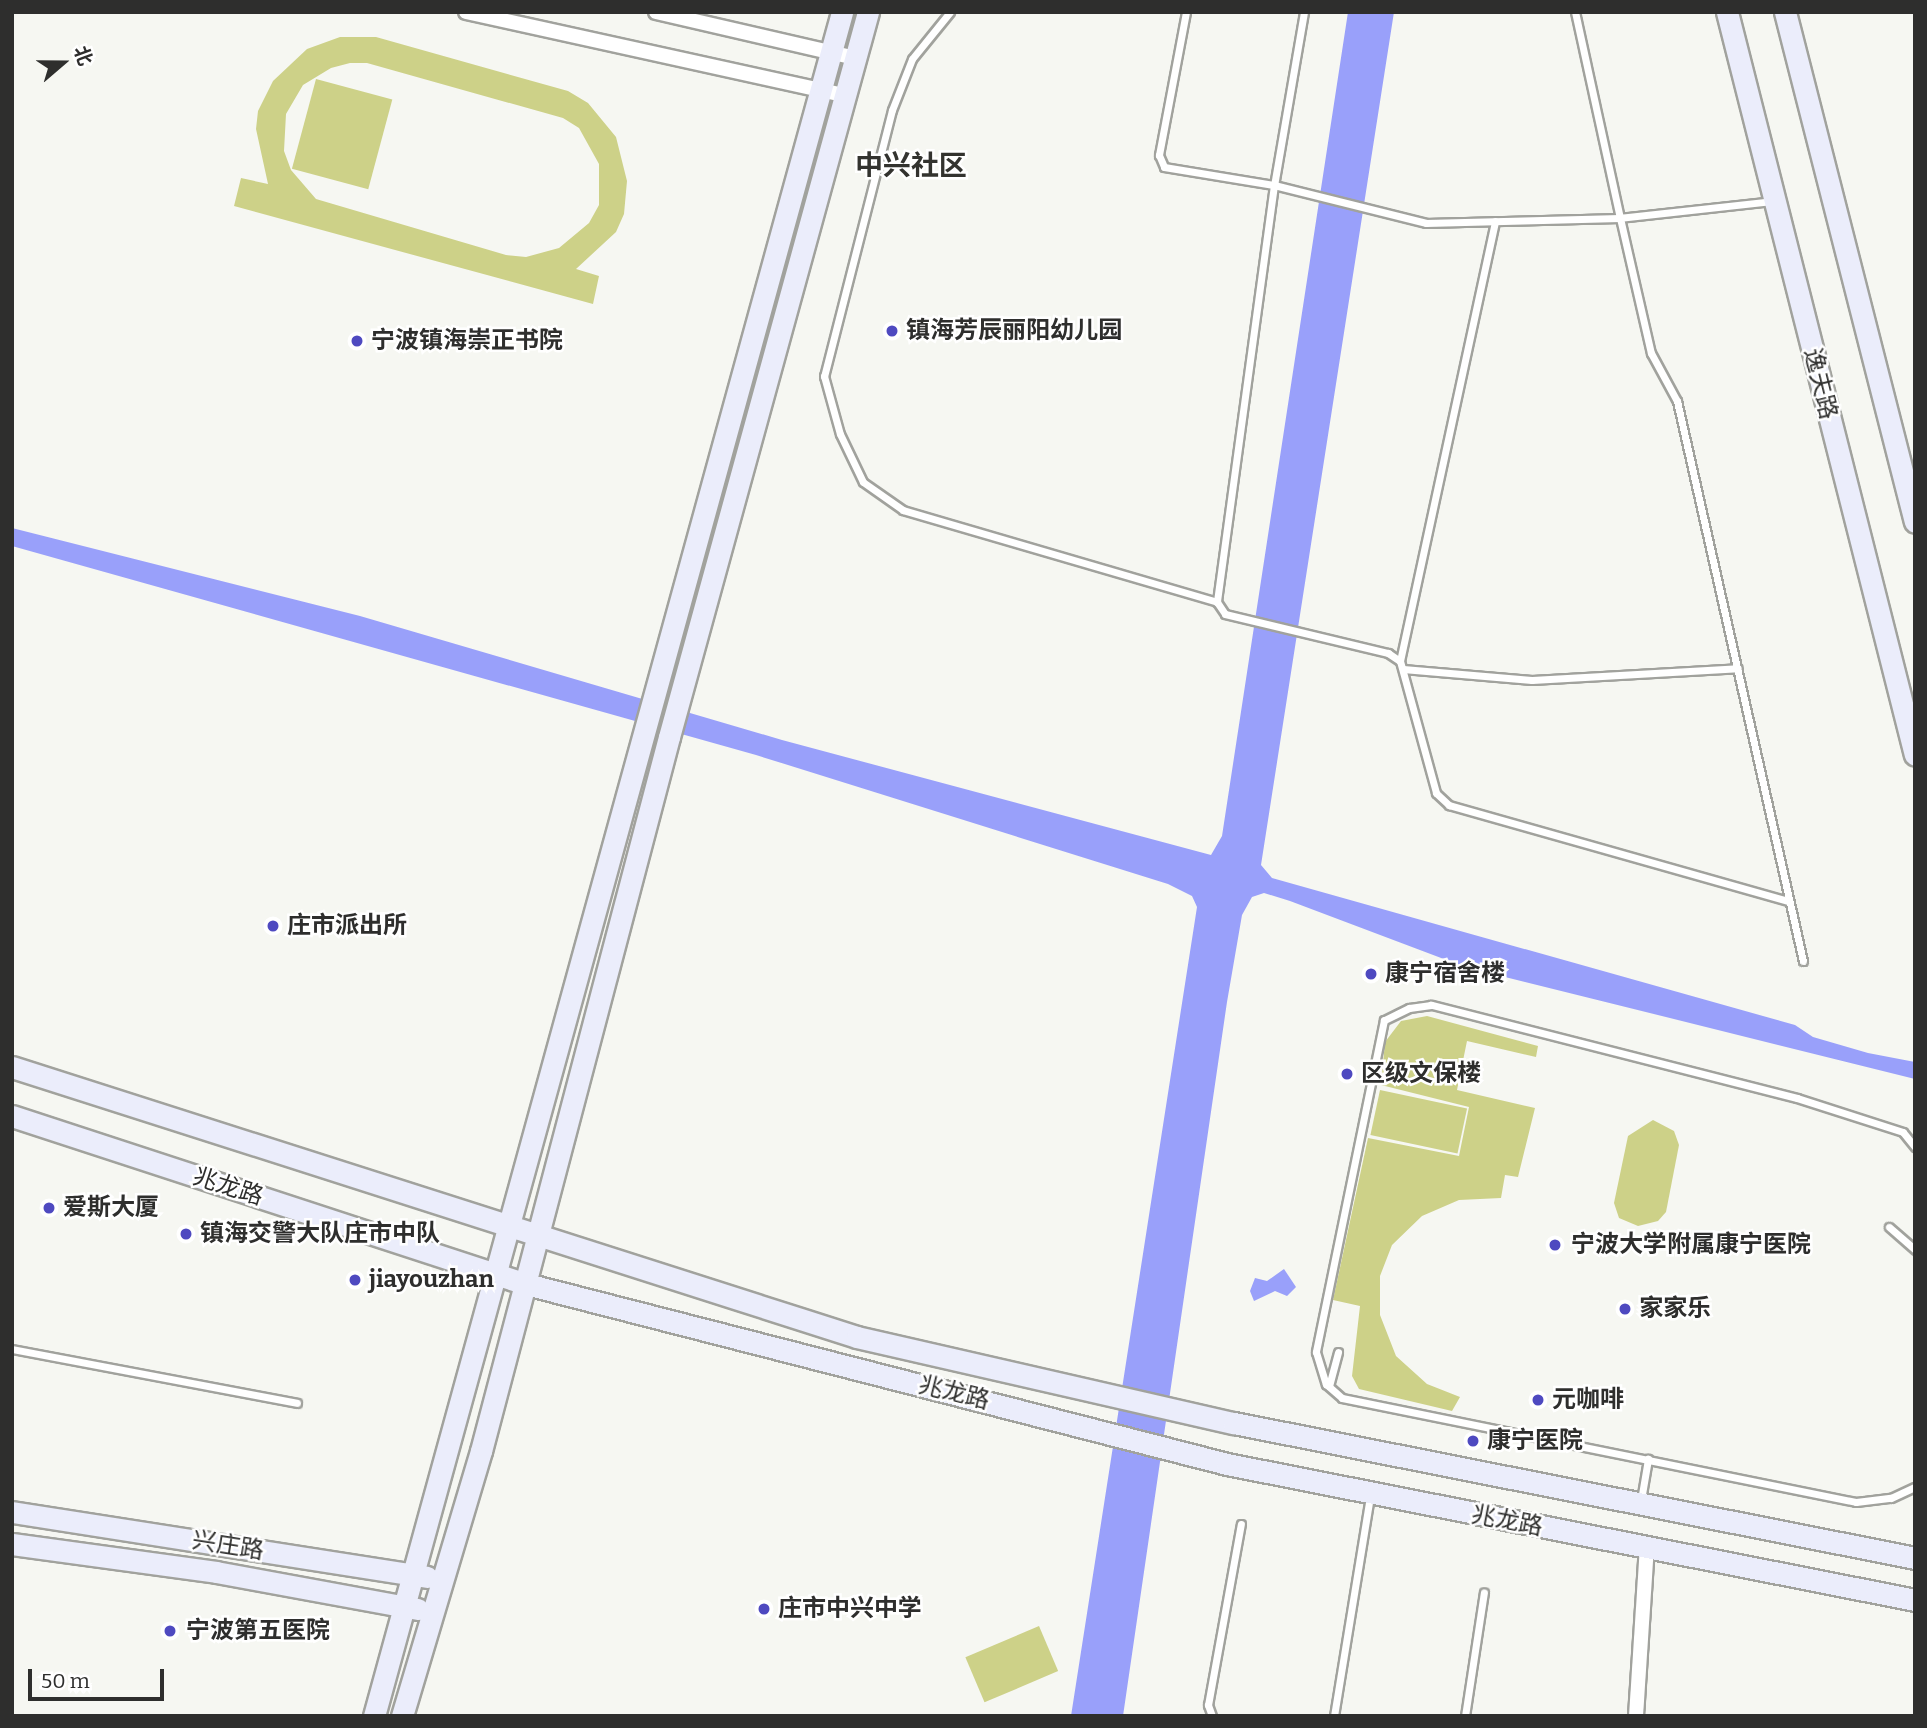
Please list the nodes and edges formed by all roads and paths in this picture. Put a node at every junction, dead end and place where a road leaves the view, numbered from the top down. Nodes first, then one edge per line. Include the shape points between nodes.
1 (466, 12) edge
2 (656, 12) edge
3 (842, 12) edge
4 (868, 12) edge
5 (950, 12) edge
6 (1186, 12) edge
7 (1304, 12) edge
8 (1575, 12) edge
9 (1727, 12) edge
10 (1785, 12) edge
11 (831, 52) junction
12 (855, 58) junction
13 (821, 90) junction
14 (845, 95) junction
15 (1274, 185) junction
16 (1774, 201) junction
17 (1620, 218) junction
18 (1494, 221) junction
19 (1915, 522) edge
20 (1217, 602) junction
21 (1401, 665) junction
22 (1738, 668) junction
23 (1915, 755) edge
24 (1790, 901) junction
25 (1803, 961) dead end
26 (12, 1067) edge
27 (12, 1116) edge
28 (1915, 1147) edge
29 (508, 1225) junction
30 (1889, 1227) dead end
31 (538, 1235) junction
32 (1915, 1250) edge
33 (494, 1275) junction
34 (526, 1284) junction
35 (12, 1349) edge
36 (1338, 1352) dead end
37 (1329, 1386) junction
38 (297, 1403) dead end
39 (1648, 1460) junction
40 (1915, 1488) edge
41 (1370, 1494) junction
42 (1641, 1504) junction
43 (12, 1512) edge
44 (1241, 1524) dead end
45 (12, 1544) edge
46 (1647, 1548) junction
47 (1915, 1558) edge
48 (414, 1575) junction
49 (443, 1580) junction
50 (1484, 1592) dead end
51 (1915, 1600) edge
52 (406, 1606) junction
53 (433, 1611) junction
54 (374, 1716) edge
55 (402, 1716) edge
56 (1212, 1716) edge
57 (1334, 1716) edge
58 (1465, 1716) edge
59 (1636, 1716) edge

1 - 13 street
2 - 11 street
3 - 11 main road
4 - 12 main road
5 - 20 lane via 912,59 888,124 824,376 840,434 863,482 903,510
6 - 15 lane via 1159,155 1164,167
7 - 15 lane
8 - 17 lane
9 - 16 main road, 逸夫路
10 - 19 main road
11 - 12 street
11 - 13 main road
12 - 14 main road
13 - 14 street
13 - 29 main road
14 - 31 main road
15 - 18 lane via 1426,223
15 - 20 lane
16 - 17 lane
16 - 23 main road, 逸夫路
17 - 18 lane
17 - 22 lane via 1651,353 1677,401
18 - 21 lane
20 - 21 lane via 1225,614 1306,637 1388,653
21 - 22 lane via 1532,680
21 - 24 lane via 1436,793 1449,806
22 - 24 lane
24 - 25 lane
26 - 29 main road, 兆龙路
27 - 33 main road, 兆龙路
28 - 37 lane via 1903,1132 1797,1098 1458,1011 1432,1005 1392,1014 1384,1020 1316,1352 1318,1370
29 - 31 main road, 兆龙路
29 - 33 main road
30 - 32 lane
31 - 34 main road
31 - 42 main road, 兆龙路 via 857,1337 1234,1423
33 - 34 main road, 兆龙路
33 - 48 main road
34 - 41 main road, 兆龙路 via 1227,1464
34 - 49 main road
35 - 38 lane
36 - 37 lane
37 - 39 lane via 1342,1398
39 - 40 lane via 1856,1502 1891,1498
39 - 42 lane
41 - 46 main road, 兆龙路
41 - 57 lane
42 - 47 main road, 兆龙路
43 - 48 main road, 兴庄路
44 - 56 lane via 1208,1705
45 - 52 main road, 兴庄路 via 216,1572
46 - 51 main road, 兆龙路
46 - 59 street
48 - 49 main road, 兴庄路
48 - 52 main road
49 - 53 main road
50 - 58 lane
52 - 53 main road, 兴庄路
52 - 54 main road
53 - 55 main road

